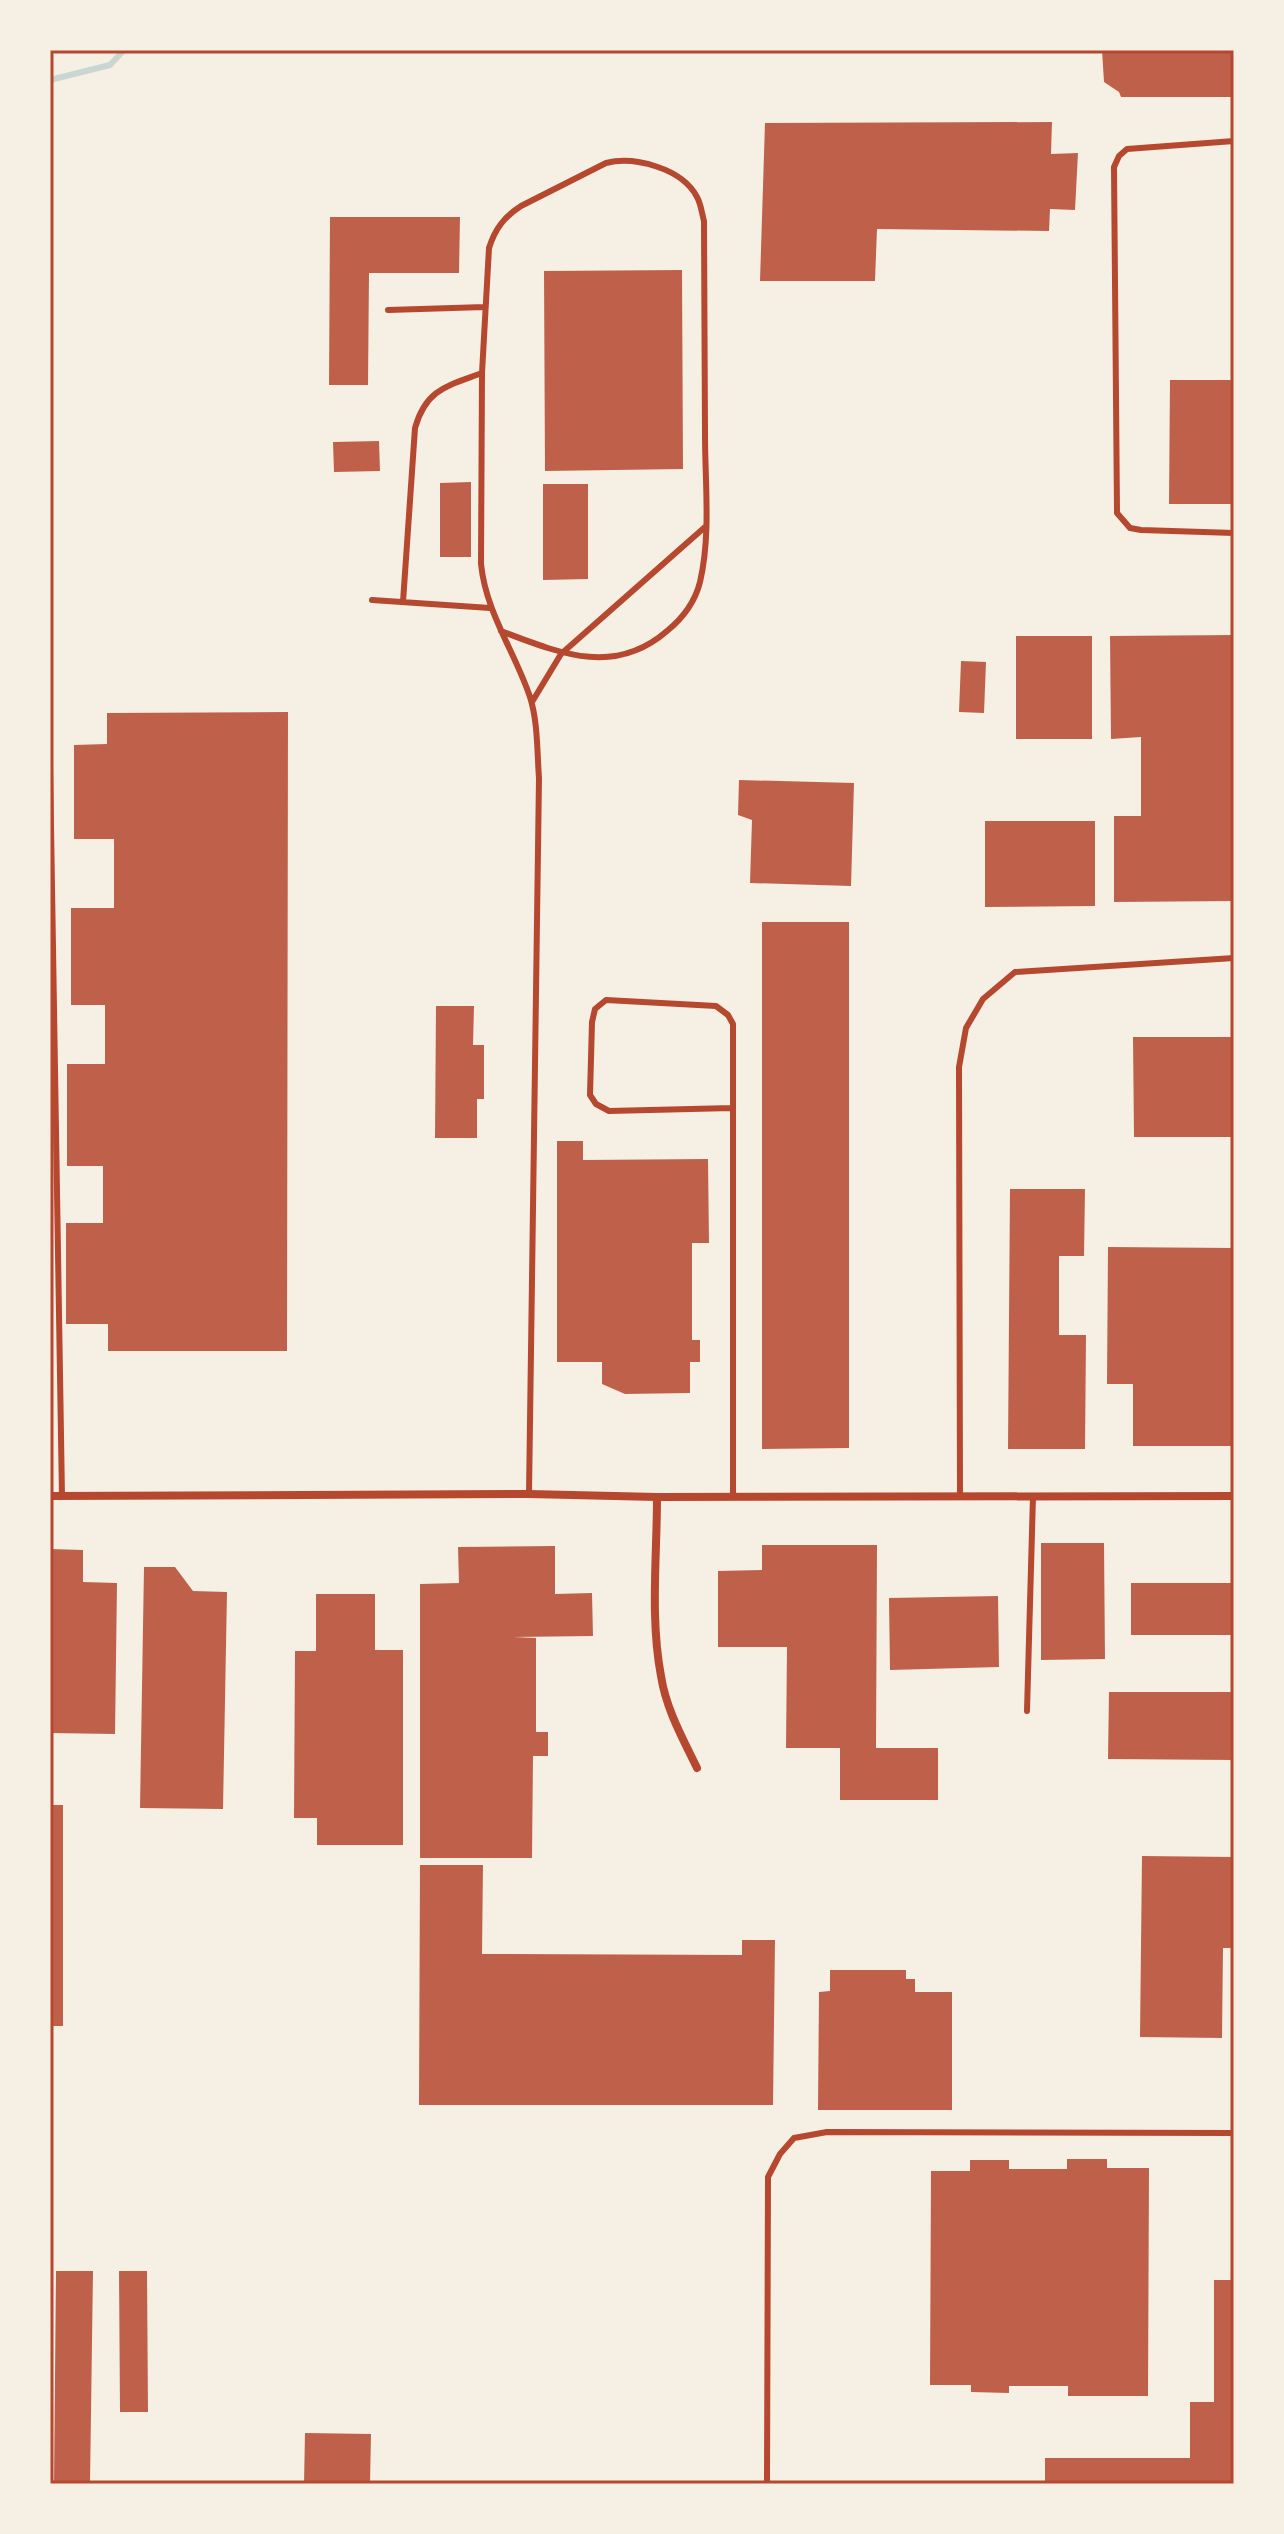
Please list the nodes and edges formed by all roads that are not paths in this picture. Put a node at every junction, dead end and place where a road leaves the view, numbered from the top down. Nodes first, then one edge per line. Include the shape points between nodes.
1 (1234, 141) edge
2 (485, 307) junction
3 (388, 310) dead end
4 (482, 373) junction
5 (705, 527) junction
6 (1234, 533) edge
7 (372, 600) dead end
8 (403, 602) junction
9 (490, 608) junction
10 (501, 631) junction
11 (561, 654) junction
12 (532, 702) junction
13 (50, 765) edge
14 (51, 863) edge
15 (1234, 958) edge
16 (52, 1014) edge
17 (732, 1108) junction
18 (529, 1494) junction
19 (50, 1496) edge
20 (62, 1496) junction
21 (733, 1496) junction
22 (960, 1496) junction
23 (1033, 1496) junction
24 (1234, 1496) edge
25 (657, 1497) junction
26 (1027, 1711) dead end
27 (697, 1768) dead end
28 (1234, 2133) edge
29 (767, 2484) edge

1 - 6 lane via 1127,149 1114,167 1117,513 1130,528 1141,530
2 - 3 lane
2 - 4 lane
2 - 5 lane via 495,231 521,206 621,159 654,167 687,185 704,221
4 - 8 lane via 442,388 420,410
4 - 9 lane via 481,564
5 - 11 lane
5 - 11 lane via 700,581 691,607 676,624 632,653 609,658
7 - 8 lane
8 - 9 lane
9 - 10 lane
10 - 11 lane
10 - 12 lane
11 - 12 lane
12 - 18 lane via 539,778 539,896
13 - 14 lane
14 - 16 lane
15 - 22 lane via 1015,972 983,999 966,1028 959,1067
16 - 20 lane
17 - 17 lane via 733,1024 722,1010 606,1000 595,1009 590,1095 596,1104 609,1111
17 - 21 lane
18 - 20 street
18 - 25 street
19 - 20 street
21 - 22 street
21 - 25 street
22 - 23 street
23 - 24 street
23 - 26 lane
25 - 27 street via 656,1635 661,1679
28 - 29 lane via 827,2132 794,2138 768,2177

